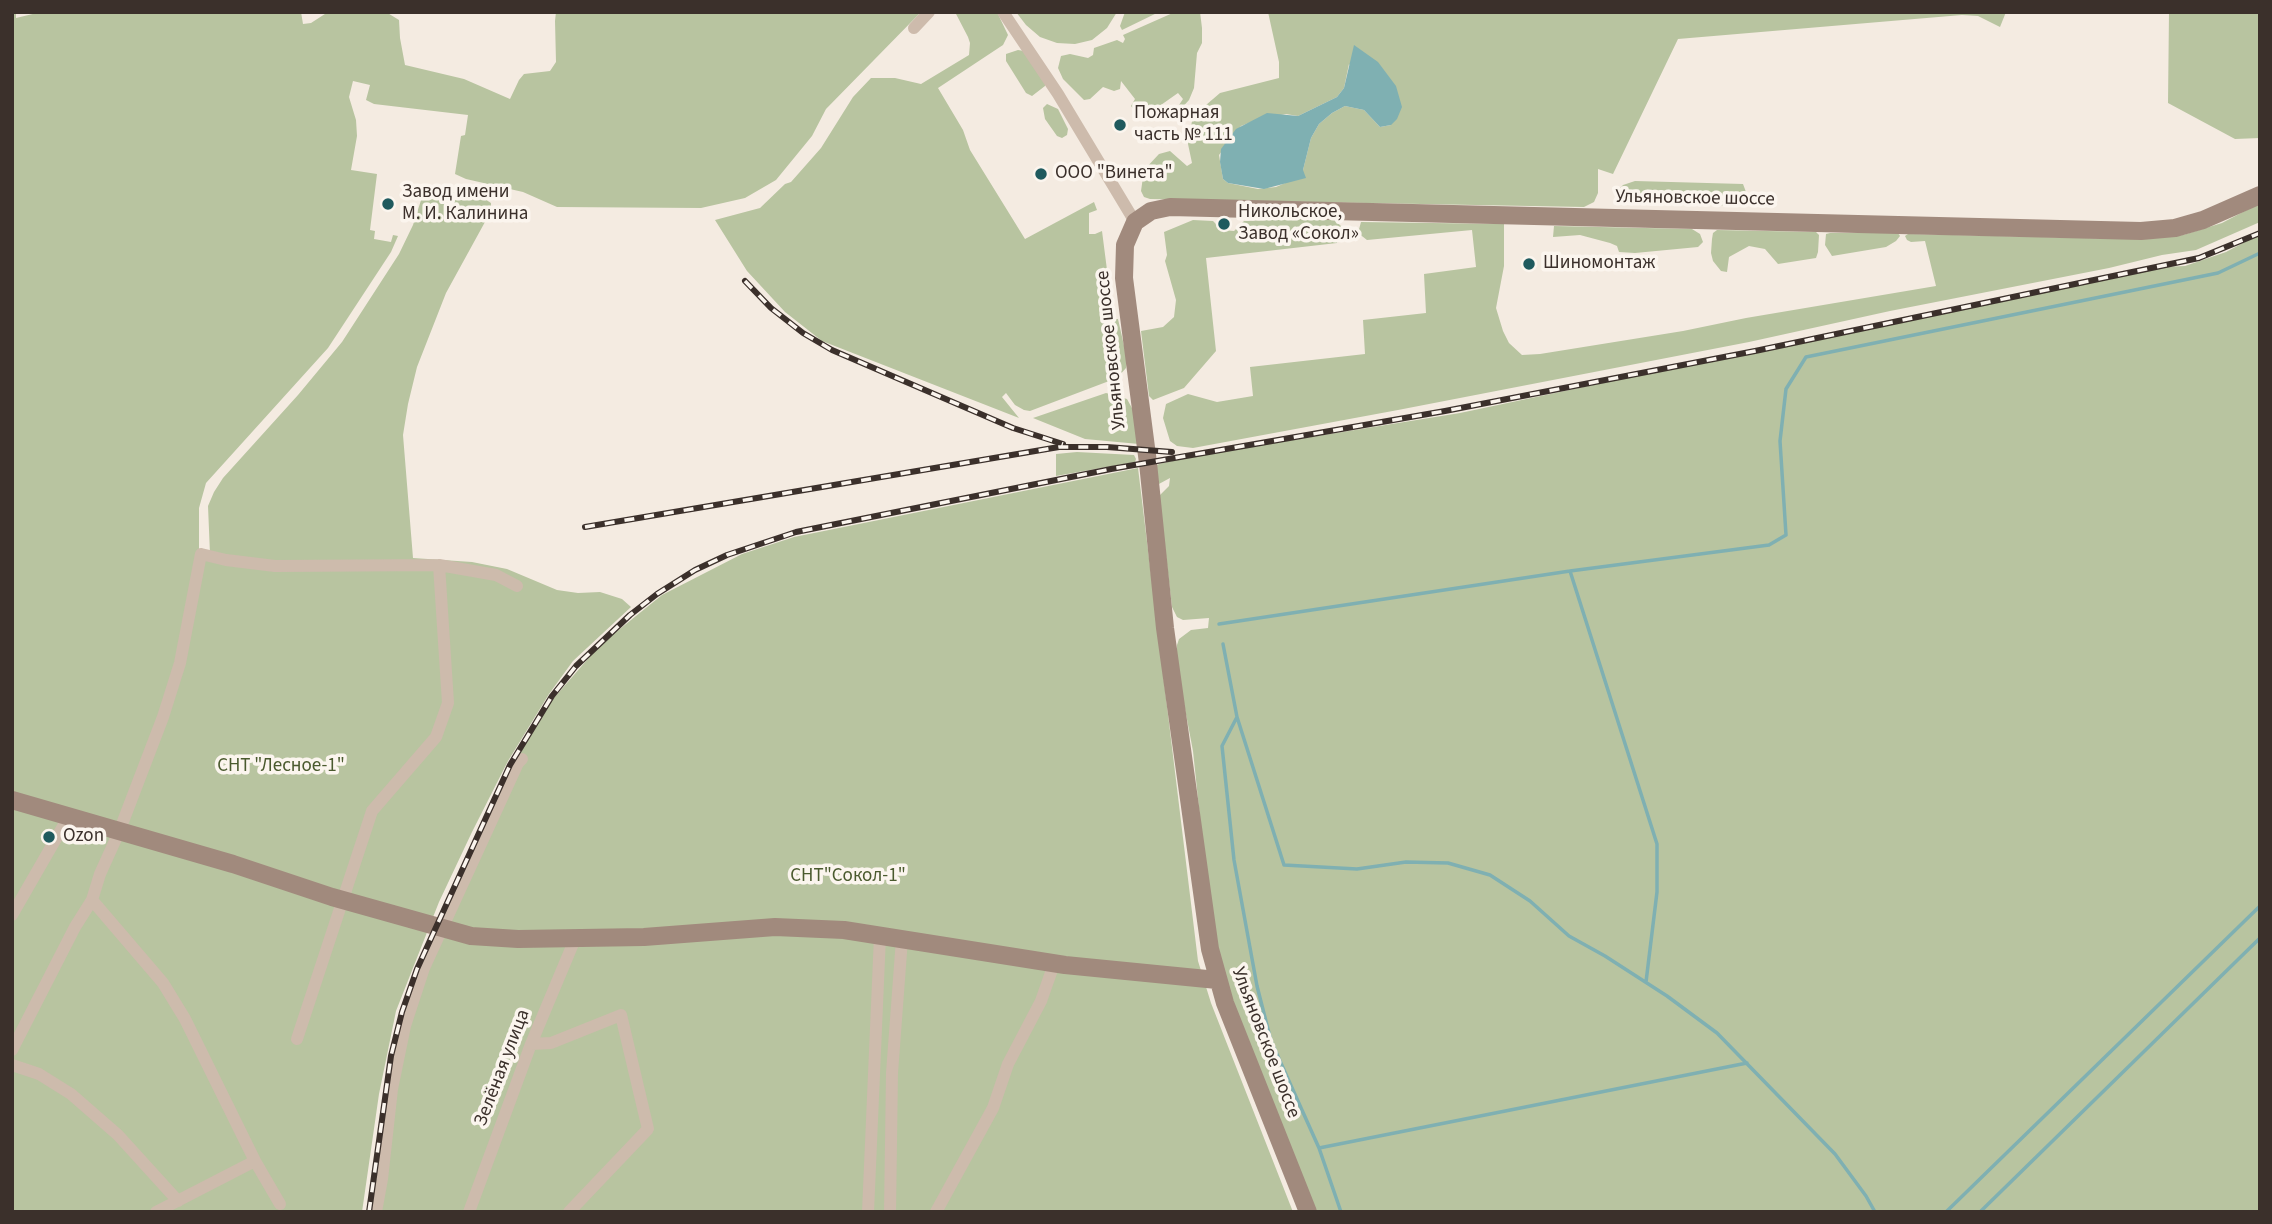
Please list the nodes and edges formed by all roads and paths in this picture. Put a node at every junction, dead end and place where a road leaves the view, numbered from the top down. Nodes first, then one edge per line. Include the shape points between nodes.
1 (929, 12) edge
2 (1003, 12) edge
3 (914, 29) dead end
4 (2260, 195) edge
5 (1135, 222) junction
6 (439, 565) junction
7 (517, 586) dead end
8 (522, 759) dead end
9 (12, 800) edge
10 (69, 817) junction
11 (119, 832) junction
12 (342, 899) junction
13 (92, 900) junction
14 (12, 915) edge
15 (442, 929) junction
16 (880, 936) junction
17 (575, 939) junction
18 (902, 939) junction
19 (1054, 964) junction
20 (1217, 980) junction
21 (297, 1039) dead end
22 (531, 1044) junction
23 (12, 1050) edge
24 (12, 1065) edge
25 (255, 1161) junction
26 (178, 1201) junction
27 (280, 1204) dead end
28 (156, 1212) edge
29 (376, 1212) edge
30 (469, 1212) edge
31 (569, 1212) edge
32 (868, 1212) edge
33 (890, 1212) edge
34 (936, 1212) edge
35 (1308, 1212) edge

1 - 3 street
2 - 5 street
4 - 5 main road, Ульяновское шоссе via 2203,220 2141,231 1170,207 1151,211
5 - 20 main road, Ульяновское шоссе via 1125,245 1124,278 1165,628
6 - 7 street via 496,575
6 - 11 street via 275,566 201,554 180,663
6 - 12 street via 448,703 436,737 372,811
8 - 15 street
9 - 10 main road
10 - 11 main road
10 - 14 street
11 - 12 main road
11 - 13 street
12 - 15 main road
12 - 21 street
13 - 23 street
13 - 25 street via 163,982
15 - 17 main road via 471,936
15 - 29 street via 405,1026
16 - 17 main road via 775,927
16 - 18 main road
16 - 32 street
17 - 22 street, Зелёная улица
18 - 19 main road
18 - 33 street via 892,1073
19 - 20 main road
19 - 34 street via 993,1108
20 - 35 main road, Ульяновское шоссе
22 - 30 street, Зелёная улица
22 - 31 street via 551,1043 621,1015 648,1129
24 - 26 street via 39,1074 71,1094 118,1135
25 - 26 street
25 - 27 street
26 - 28 street

